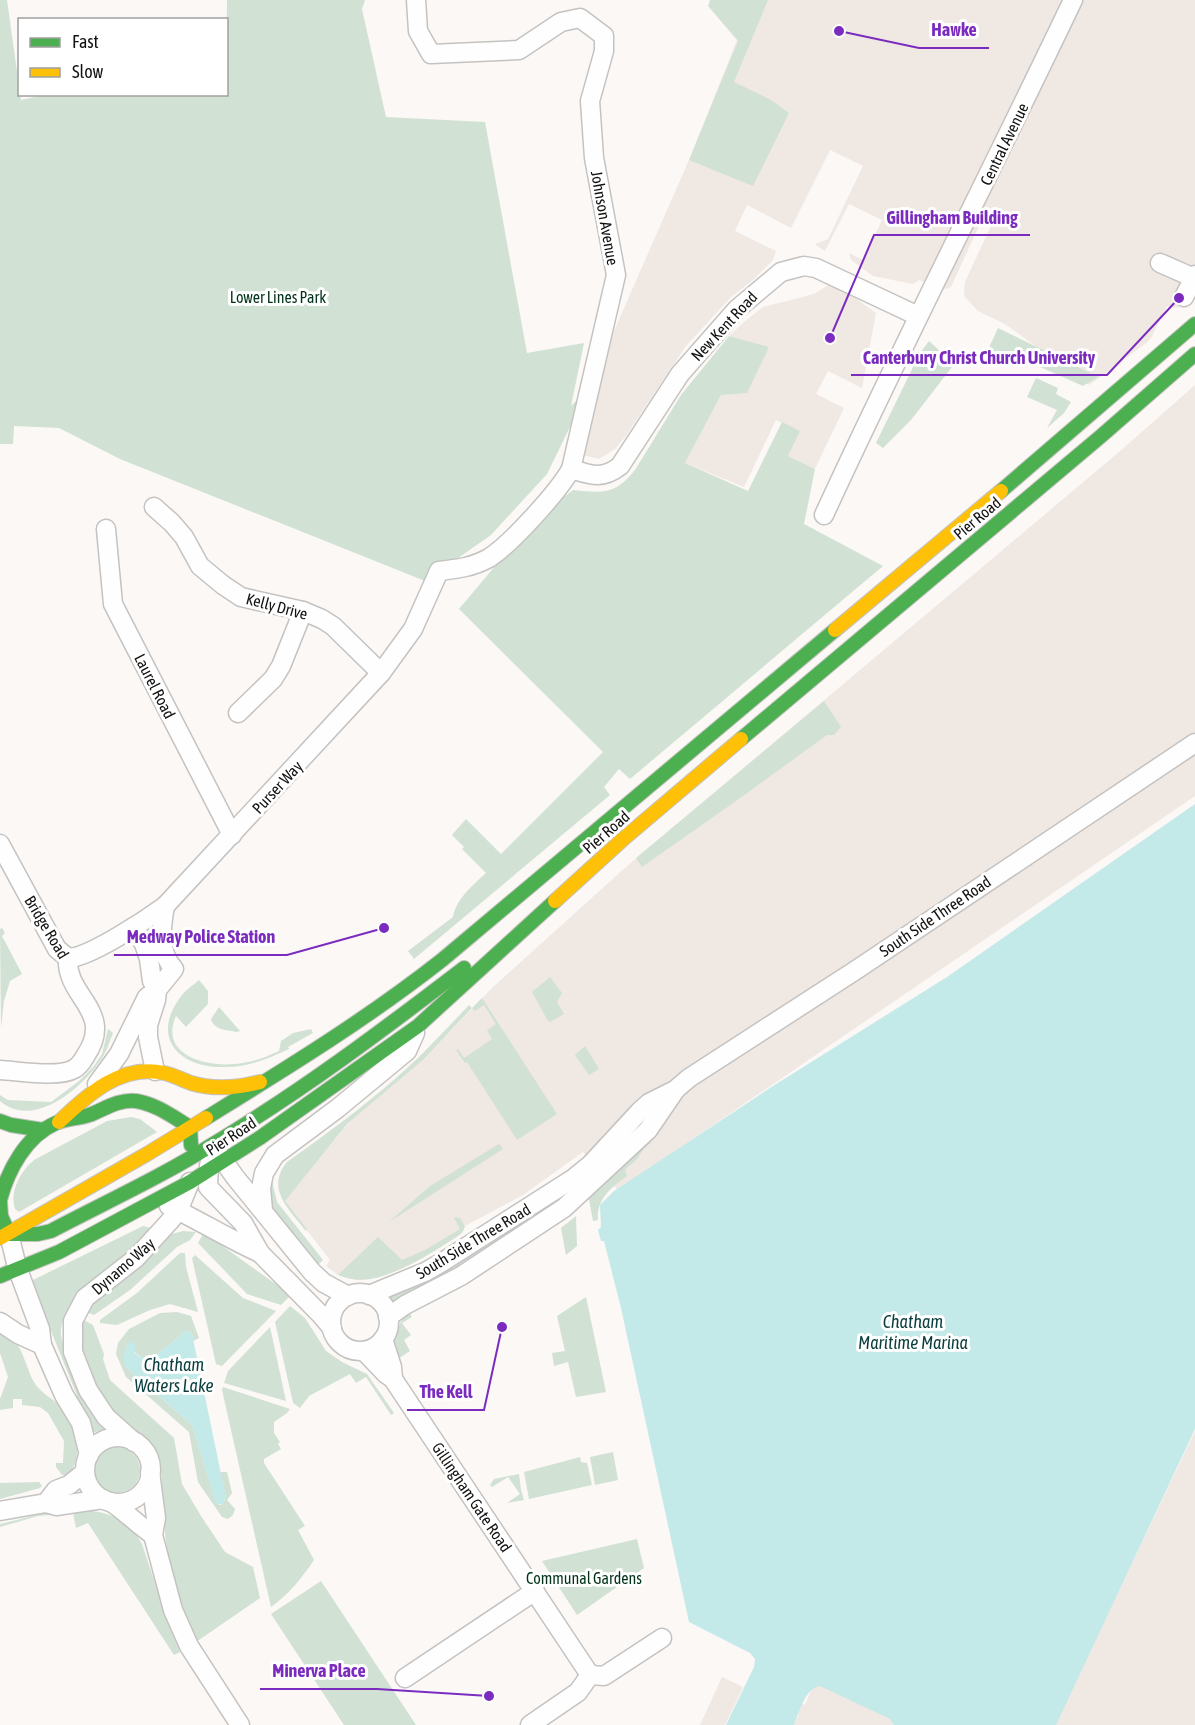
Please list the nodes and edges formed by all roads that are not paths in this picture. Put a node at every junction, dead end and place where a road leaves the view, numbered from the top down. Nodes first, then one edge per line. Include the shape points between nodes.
1 (416, 0) edge
2 (1073, 0) edge
3 (1160, 263) dead end
4 (1194, 276) edge
5 (1184, 297) dead end
6 (918, 316) junction
7 (1195, 324) edge
8 (1195, 354) edge
9 (571, 469) junction
10 (154, 507) dead end
11 (824, 515) dead end
12 (106, 529) dead end
13 (439, 571) joint
14 (303, 610) junction
15 (381, 674) junction
16 (238, 713) dead end
17 (1195, 743) edge
18 (232, 835) junction
19 (0, 844) edge
20 (165, 906) junction
21 (540, 914) junction
22 (134, 927) junction
23 (68, 958) junction
24 (157, 990) junction
25 (418, 1026) junction
26 (0, 1070) edge
27 (155, 1071) junction
28 (267, 1080) junction
29 (675, 1090) junction
30 (90, 1092) junction
31 (212, 1113) junction
32 (0, 1120) edge
33 (58, 1122) junction
34 (190, 1127) junction
35 (43, 1130) junction
36 (213, 1145) junction
37 (192, 1157) junction
38 (216, 1166) junction
39 (190, 1182) junction
40 (0, 1196) edge
41 (542, 1199) junction
42 (111, 1200) junction
43 (157, 1201) junction
44 (178, 1210) junction
45 (262, 1210) junction
46 (552, 1216) junction
47 (5, 1236) edge
48 (261, 1253) junction
49 (17, 1268) junction
50 (0, 1276) edge
51 (369, 1295) junction
52 (348, 1296) junction
53 (388, 1317) junction
54 (0, 1322) edge
55 (332, 1328) junction
56 (383, 1339) junction
57 (42, 1345) junction
58 (364, 1351) junction
59 (393, 1379) junction
60 (134, 1442) junction
61 (87, 1463) junction
62 (150, 1472) junction
63 (107, 1501) junction
64 (46, 1503) junction
65 (0, 1511) edge
66 (153, 1535) junction
67 (535, 1591) junction
68 (662, 1638) dead end
69 (590, 1675) junction
70 (405, 1678) dead end
71 (240, 1725) edge
72 (530, 1725) edge

1 - 9 street, Johnson Avenue via 418,31 431,54 519,50 561,22 580,18 604,36 604,51 590,101 594,158 616,275
2 - 6 street, Central Avenue
3 - 4 street
4 - 5 street
6 - 9 street, New Kent Road via 816,268 804,266 781,272 709,339 675,382 620,466 601,476
6 - 11 street, Central Avenue
7 - 28 main road, Pier Road via 442,960 364,1019
8 - 21 main road, Pier Road
9 - 13 street, Johnson Avenue via 557,490 490,557 474,565
10 - 14 street, Kelly Drive via 184,537 200,566 223,585 241,597
12 - 18 street, Laurel Road via 113,604
13 - 15 street, Purser Way via 412,629
14 - 15 street, Kelly Drive via 333,626
14 - 16 street via 273,679
15 - 18 street, Purser Way
17 - 29 street, South Side Three Road
18 - 20 street, Purser Way
19 - 23 street, Bridge Road via 57,949
20 - 22 street, Purser Way
20 - 24 street via 160,932 167,961 174,969
21 - 25 main road, Pier Road
21 - 36 main road via 358,1048
22 - 23 street, Purser Way via 81,956
22 - 24 street via 144,944
23 - 26 street, Bridge Road via 67,970 96,1026 93,1044 81,1064 64,1072
24 - 27 street via 148,1025
24 - 30 street via 147,997 119,1054
25 - 38 main road, Pier Road
25 - 45 street via 407,1050 275,1155 264,1173
27 - 28 main road via 222,1088
27 - 30 main road via 120,1076
28 - 31 main road, Pier Road
29 - 41 street, South Side Three Road via 649,1103 590,1165
29 - 46 street, South Side Three Road via 648,1130
30 - 33 main road
31 - 34 main road, Pier Road
31 - 36 street
32 - 35 main road
33 - 34 main road via 138,1101
33 - 35 main road
34 - 36 street
34 - 37 main road
34 - 47 main road, Pier Road
35 - 40 main road via 7,1174
36 - 37 main road
36 - 38 street
37 - 39 main road
37 - 42 main road
38 - 39 main road, Pier Road
38 - 45 street
38 - 48 street, Gillingham Gate Road via 208,1187 243,1223
39 - 43 main road, Pier Road
39 - 44 street, Dynamo Way
40 - 47 main road
41 - 46 street, South Side Three Road
41 - 51 street, South Side Three Road via 424,1272
42 - 43 street, Gillingham Gate Road via 133,1197
42 - 47 main road via 51,1232
43 - 44 street, Gillingham Gate Road
43 - 49 main road, Pier Road via 59,1252
44 - 48 street, Gillingham Gate Road
44 - 60 street, Dynamo Way via 136,1257 85,1298 73,1321 73,1352 88,1390 106,1417
45 - 52 street via 314,1275
46 - 53 street, South Side Three Road via 461,1276
47 - 49 street
48 - 55 street, Gillingham Gate Road
49 - 50 main road, Pier Road
49 - 57 street via 40,1329
51 - 52 street
51 - 53 street via 382,1303
52 - 55 street via 332,1312
53 - 56 street
54 - 57 street
55 - 58 street, Gillingham Gate Road via 343,1346
56 - 58 street
56 - 59 street, Gillingham Gate Road
57 - 61 street via 81,1423
58 - 59 street, Gillingham Gate Road
59 - 67 street, Gillingham Gate Road
60 - 61 street via 122,1437 109,1438 97,1445
60 - 62 street, Dynamo Way via 147,1454
61 - 63 street via 90,1488
61 - 64 street via 69,1485 56,1490
62 - 63 street via 137,1496
62 - 66 street, Dynamo Way via 156,1518
63 - 64 street via 56,1506
63 - 66 street
64 - 65 street
66 - 71 street, Dynamo Way via 183,1635
67 - 69 street, Gillingham Gate Road
67 - 70 street
68 - 69 street via 604,1676
69 - 72 street via 578,1692

